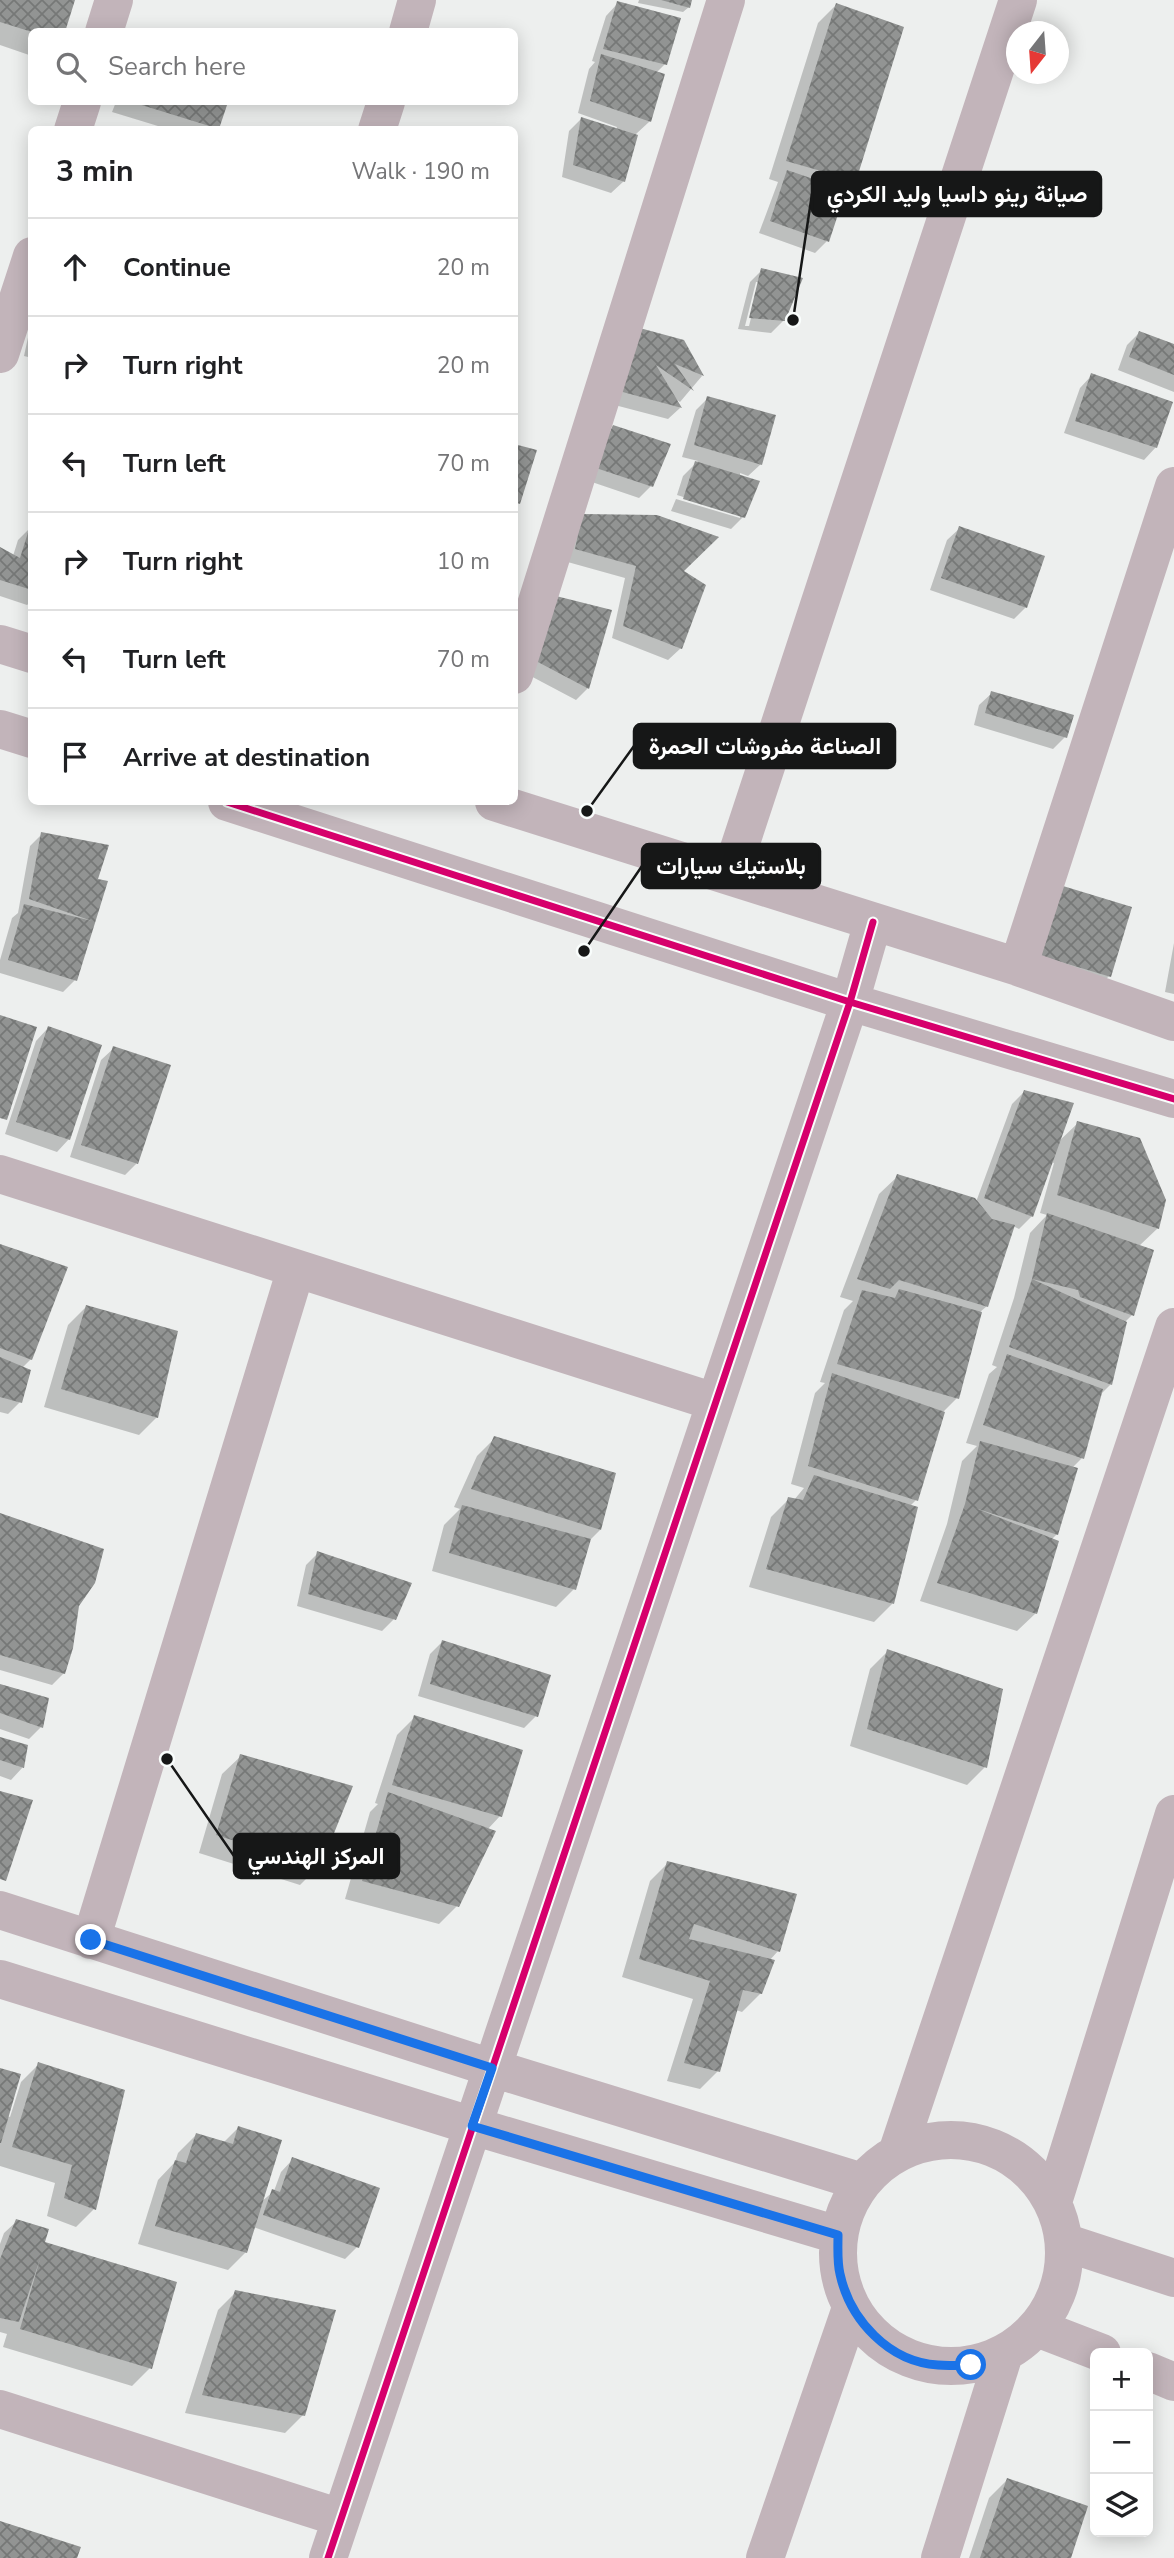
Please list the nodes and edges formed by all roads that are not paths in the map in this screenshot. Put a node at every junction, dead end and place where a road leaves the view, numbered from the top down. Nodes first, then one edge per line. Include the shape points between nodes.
1 (114, 0) edge
2 (418, 0) edge
3 (726, 0) edge
4 (1018, 0) edge
5 (105, 28) edge
6 (409, 28) edge
7 (81, 105) edge
8 (385, 105) edge
9 (73, 126) edge
10 (378, 126) edge
11 (28, 268) edge
12 (0, 354) edge
13 (1174, 486) edge
14 (0, 644) edge
15 (28, 653) edge
16 (518, 662) edge
17 (236, 805) edge
18 (504, 805) edge
19 (730, 876) junction
20 (873, 922) junction
21 (1018, 967) junction
22 (850, 1002) junction
23 (1174, 1022) edge
24 (1174, 1099) edge
25 (0, 1174) edge
26 (296, 1269) junction
27 (1174, 1327) edge
28 (715, 1402) junction
29 (1174, 1814) edge
30 (0, 1910) edge
31 (91, 1940) junction
32 (0, 1979) edge
33 (492, 2068) junction
34 (472, 2126) junction
35 (897, 2153) junction
36 (862, 2182) junction
37 (1053, 2202) junction
38 (838, 2235) junction
39 (1064, 2242) junction
40 (1174, 2278) edge
41 (851, 2308) junction
42 (1037, 2328) junction
43 (1090, 2348) edge
44 (1004, 2354) junction
45 (1153, 2373) edge
46 (1174, 2382) edge
47 (0, 2410) edge
48 (341, 2518) junction
49 (328, 2558) edge
50 (765, 2558) edge
51 (940, 2558) edge

1 - 5 street
2 - 6 street
3 - 16 street
4 - 19 street
7 - 9 street
8 - 10 street
11 - 12 street
13 - 21 street
14 - 15 street
17 - 22 street
18 - 19 street
19 - 20 street
20 - 21 street
20 - 22 street
21 - 23 street
22 - 24 street
22 - 28 street
25 - 26 street
26 - 28 street
26 - 31 street
27 - 35 street
28 - 33 street
29 - 37 street
30 - 31 street
31 - 33 street
32 - 34 street
33 - 34 street
33 - 36 street
34 - 38 street
34 - 48 street
35 - 36 street
35 - 37 street via 931,2141 967,2141 1002,2152 1031,2172
36 - 38 street
37 - 39 street
38 - 41 street via 839,2272
39 - 40 street
39 - 42 street via 1063,2273 1054,2302
41 - 44 street via 873,2336 902,2355 936,2365 971,2365
41 - 50 street
42 - 43 street
42 - 44 street
44 - 51 street
45 - 46 street
47 - 48 street
48 - 49 street

